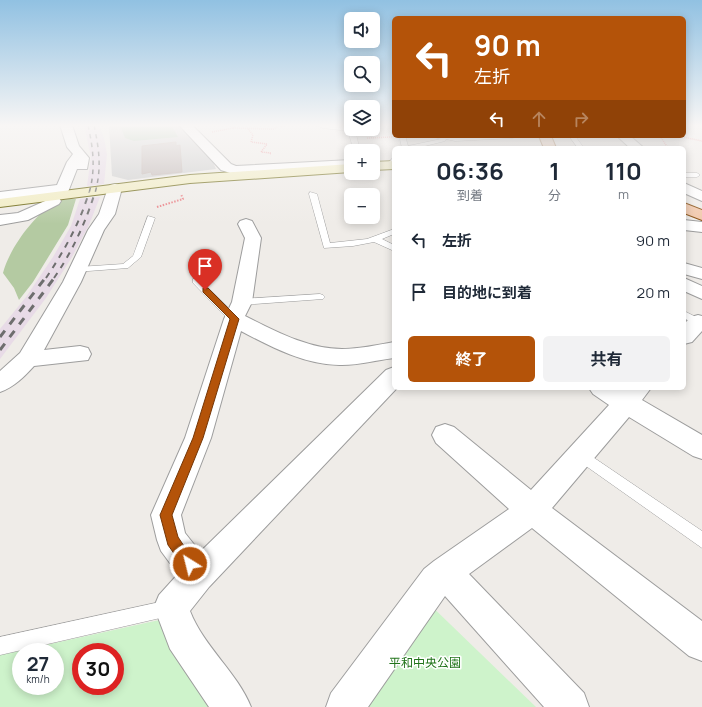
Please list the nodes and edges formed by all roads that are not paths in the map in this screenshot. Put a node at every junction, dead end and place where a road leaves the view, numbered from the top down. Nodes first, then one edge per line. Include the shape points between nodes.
1 (77, 158) edge
2 (83, 158) edge
3 (218, 158) edge
4 (392, 162) edge
5 (392, 162) edge
6 (380, 163) edge
7 (344, 164) edge
8 (380, 165) edge
9 (344, 168) edge
10 (686, 175) edge
11 (697, 175) dead end
12 (115, 188) junction
13 (686, 188) edge
14 (77, 193) junction
15 (313, 194) dead end
16 (0, 196) edge
17 (702, 197) edge
18 (54, 201) dead end
19 (0, 203) edge
20 (686, 209) edge
21 (151, 213) road end
22 (702, 215) edge
23 (0, 220) edge
24 (246, 224) dead end
25 (686, 224) edge
26 (702, 227) edge
27 (392, 232) edge
28 (376, 240) junction
29 (392, 247) edge
30 (686, 269) edge
31 (78, 270) junction
32 (702, 274) edge
33 (196, 281) dead end
34 (686, 285) edge
35 (702, 293) edge
36 (320, 297) dead end
37 (238, 310) junction
38 (695, 320) edge
39 (686, 334) edge
40 (392, 350) edge
41 (80, 354) dead end
42 (28, 359) junction
43 (392, 378) edge
44 (0, 383) edge
45 (609, 390) edge
46 (633, 396) edge
47 (445, 435) dead end
48 (702, 448) edge
49 (581, 455) junction
50 (532, 510) junction
51 (702, 540) edge
52 (445, 572) junction
53 (198, 576) junction
54 (171, 607) junction
55 (702, 643) edge
56 (0, 646) edge
57 (232, 707) edge
58 (345, 707) edge
59 (570, 707) edge

1 - 16 street via 63,189
2 - 14 street
3 - 7 street via 226,167 235,170
4 - 6 street
5 - 8 street
9 - 12 street via 236,174
10 - 11 lane
12 - 14 street
12 - 31 street via 107,214 96,230
13 - 17 street
14 - 19 street
15 - 28 lane via 327,246
18 - 23 street via 22,217
20 - 22 main road
21 - 31 lane via 137,257 125,266
24 - 37 street via 253,238
25 - 26 street
27 - 28 lane
28 - 29 lane
30 - 32 street
31 - 42 street
33 - 37 lane
34 - 35 street
36 - 37 lane
37 - 40 street via 260,332 295,347 336,357
37 - 53 street via 198,438 166,515 172,540
38 - 39 street
41 - 42 street
42 - 44 street
43 - 53 street
45 - 46 street
46 - 48 street
46 - 49 street
47 - 50 street
49 - 50 street
49 - 51 lane
50 - 52 street
50 - 55 street
52 - 58 street
52 - 59 street
53 - 54 street
54 - 56 lane
54 - 57 street via 182,638

